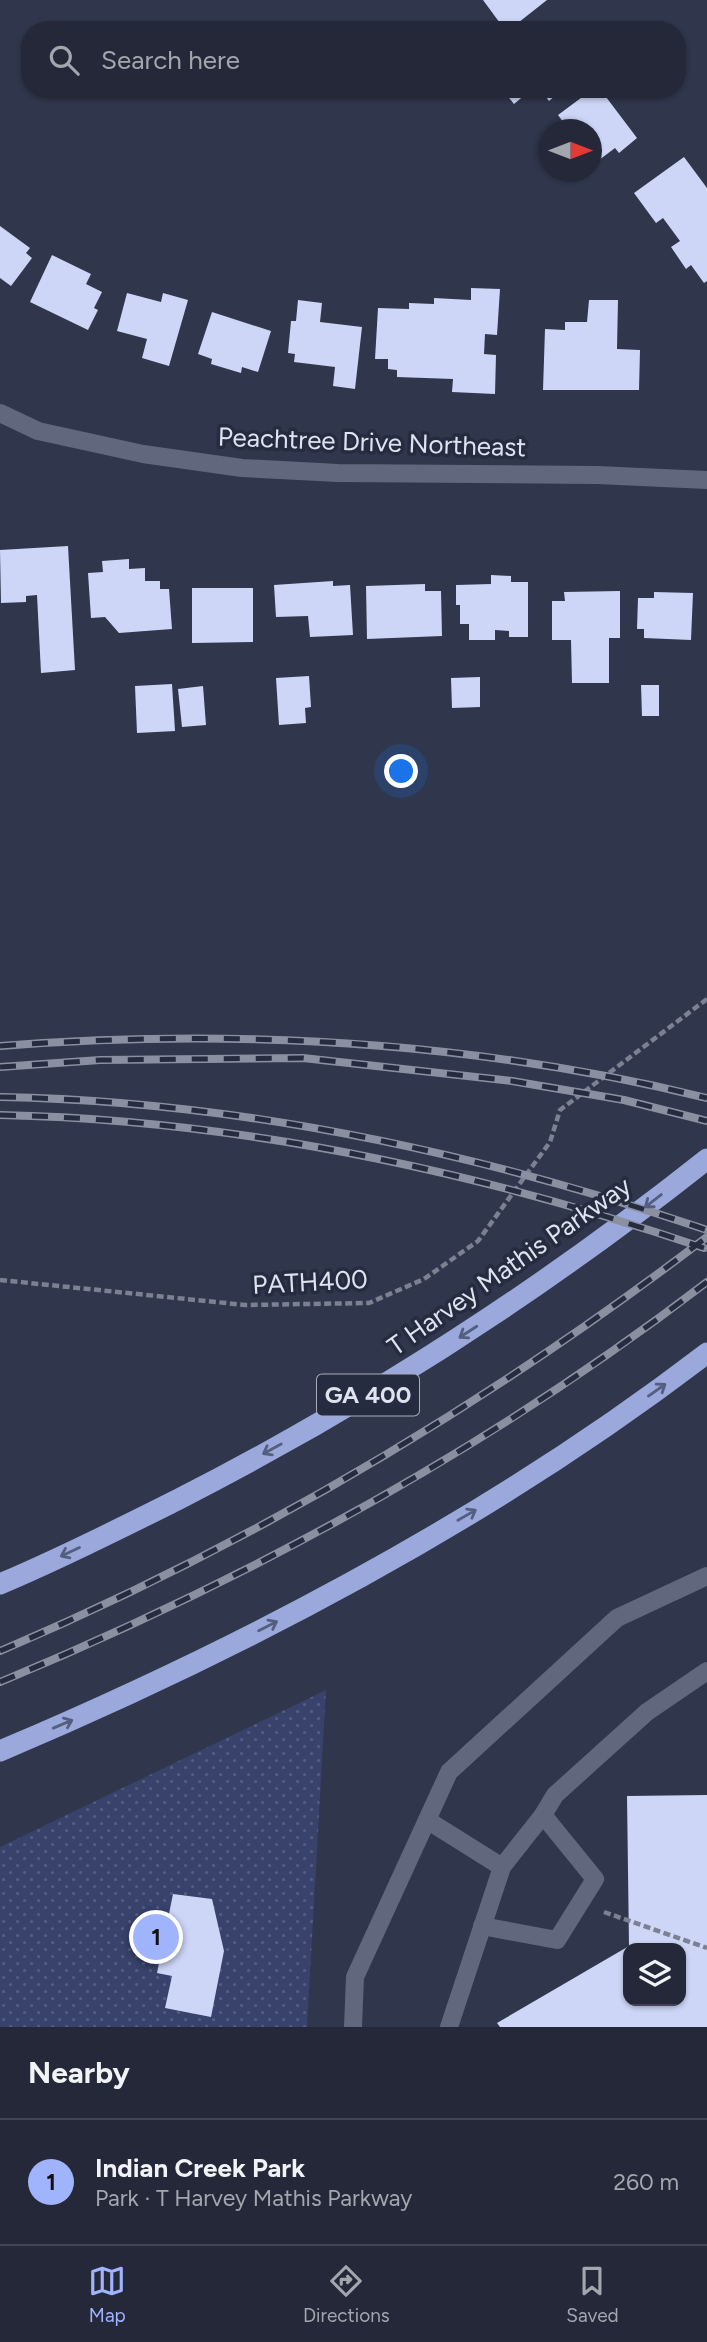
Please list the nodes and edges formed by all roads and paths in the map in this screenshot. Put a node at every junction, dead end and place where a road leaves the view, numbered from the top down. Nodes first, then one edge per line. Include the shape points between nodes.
1 (0, 414) edge
2 (707, 480) edge
3 (707, 999) edge
4 (707, 1159) edge
5 (0, 1280) edge
6 (707, 1353) edge
7 (707, 1576) edge
8 (0, 1584) edge
9 (707, 1671) edge
10 (0, 1751) edge
11 (544, 1815) junction
12 (427, 1820) junction
13 (502, 1867) junction
14 (580, 1904) junction
15 (482, 1926) junction
16 (707, 1948) edge
17 (353, 2027) edge
18 (449, 2027) edge

1 - 2 street, Peachtree Drive Northeast via 38,431 117,449 243,468
3 - 5 path, PATH400 via 560,1110 550,1142 478,1241 424,1279 369,1303 244,1306
4 -> 8 highway, T Harvey Mathis Parkway / GA 400 via 591,1249 406,1372 217,1480
10 -> 6 highway via 185,1668 386,1562 589,1437
7 - 12 street via 617,1618 449,1772
9 - 11 street via 647,1712 555,1795
11 - 13 street
11 - 14 street via 595,1880
12 - 13 street
12 - 17 street via 355,1977
13 - 15 street
14 - 15 street via 557,1940
14 - 16 path
15 - 18 street

